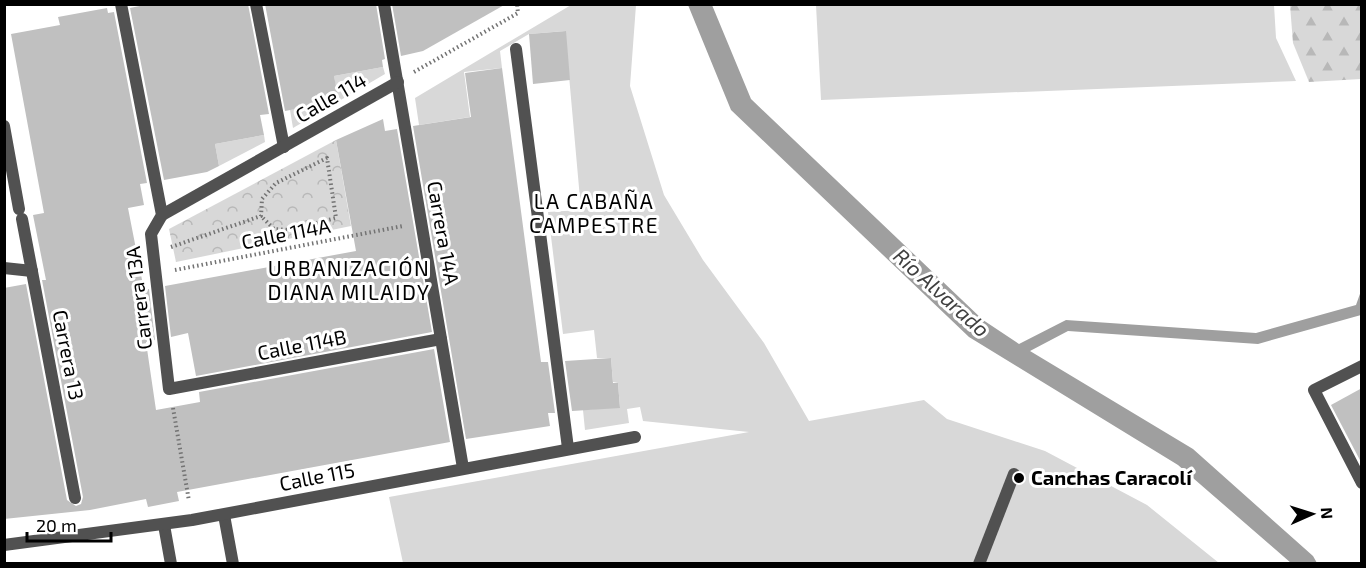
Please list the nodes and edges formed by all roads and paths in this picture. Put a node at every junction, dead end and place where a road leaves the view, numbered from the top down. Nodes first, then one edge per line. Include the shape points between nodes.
1 (121, 4) edge
2 (256, 4) edge
3 (384, 4) edge
4 (517, 4) edge
5 (516, 49) dead end
6 (398, 82) junction
7 (4, 126) edge
8 (284, 147) junction
9 (162, 215) junction
10 (261, 216) junction
11 (422, 223) junction
12 (153, 253) junction
13 (4, 268) edge
14 (32, 270) junction
15 (155, 274) junction
16 (441, 339) junction
17 (1362, 366) edge
18 (169, 389) junction
19 (635, 437) dead end
20 (568, 448) junction
21 (463, 468) junction
22 (1014, 474) dead end
23 (1362, 483) edge
24 (75, 498) dead end
25 (224, 515) junction
26 (192, 520) junction
27 (164, 525) junction
28 (4, 545) edge
29 (171, 564) edge
30 (233, 564) edge
31 (979, 564) edge

1 - 9 street
2 - 8 street
3 - 6 street, Carrera 14A
4 - 6 path, Calle 114 via 518,13
5 - 20 street
6 - 8 street, Calle 114
6 - 11 street, Carrera 14A
7 - 14 street, Carrera 13
8 - 9 street, Calle 114
9 - 12 street, Carrera 13A via 151,234
10 - 10 path via 262,199 276,183 327,158 336,218 290,230 274,229
10 - 12 path
11 - 15 path, Calle 114A
11 - 16 street, Carrera 14A
12 - 15 street, Carrera 13A
13 - 14 street
14 - 24 street, Carrera 13
15 - 18 street, Carrera 13A
16 - 18 street, Calle 114B
16 - 21 street, Carrera 14A
17 - 23 street via 1314,390
18 - 26 path
19 - 20 street, Calle 115
20 - 21 street, Calle 115
21 - 25 street, Calle 115
22 - 31 street
25 - 26 street, Calle 115
25 - 30 street
26 - 27 street, Calle 115
27 - 28 street, Calle 115
27 - 29 street

